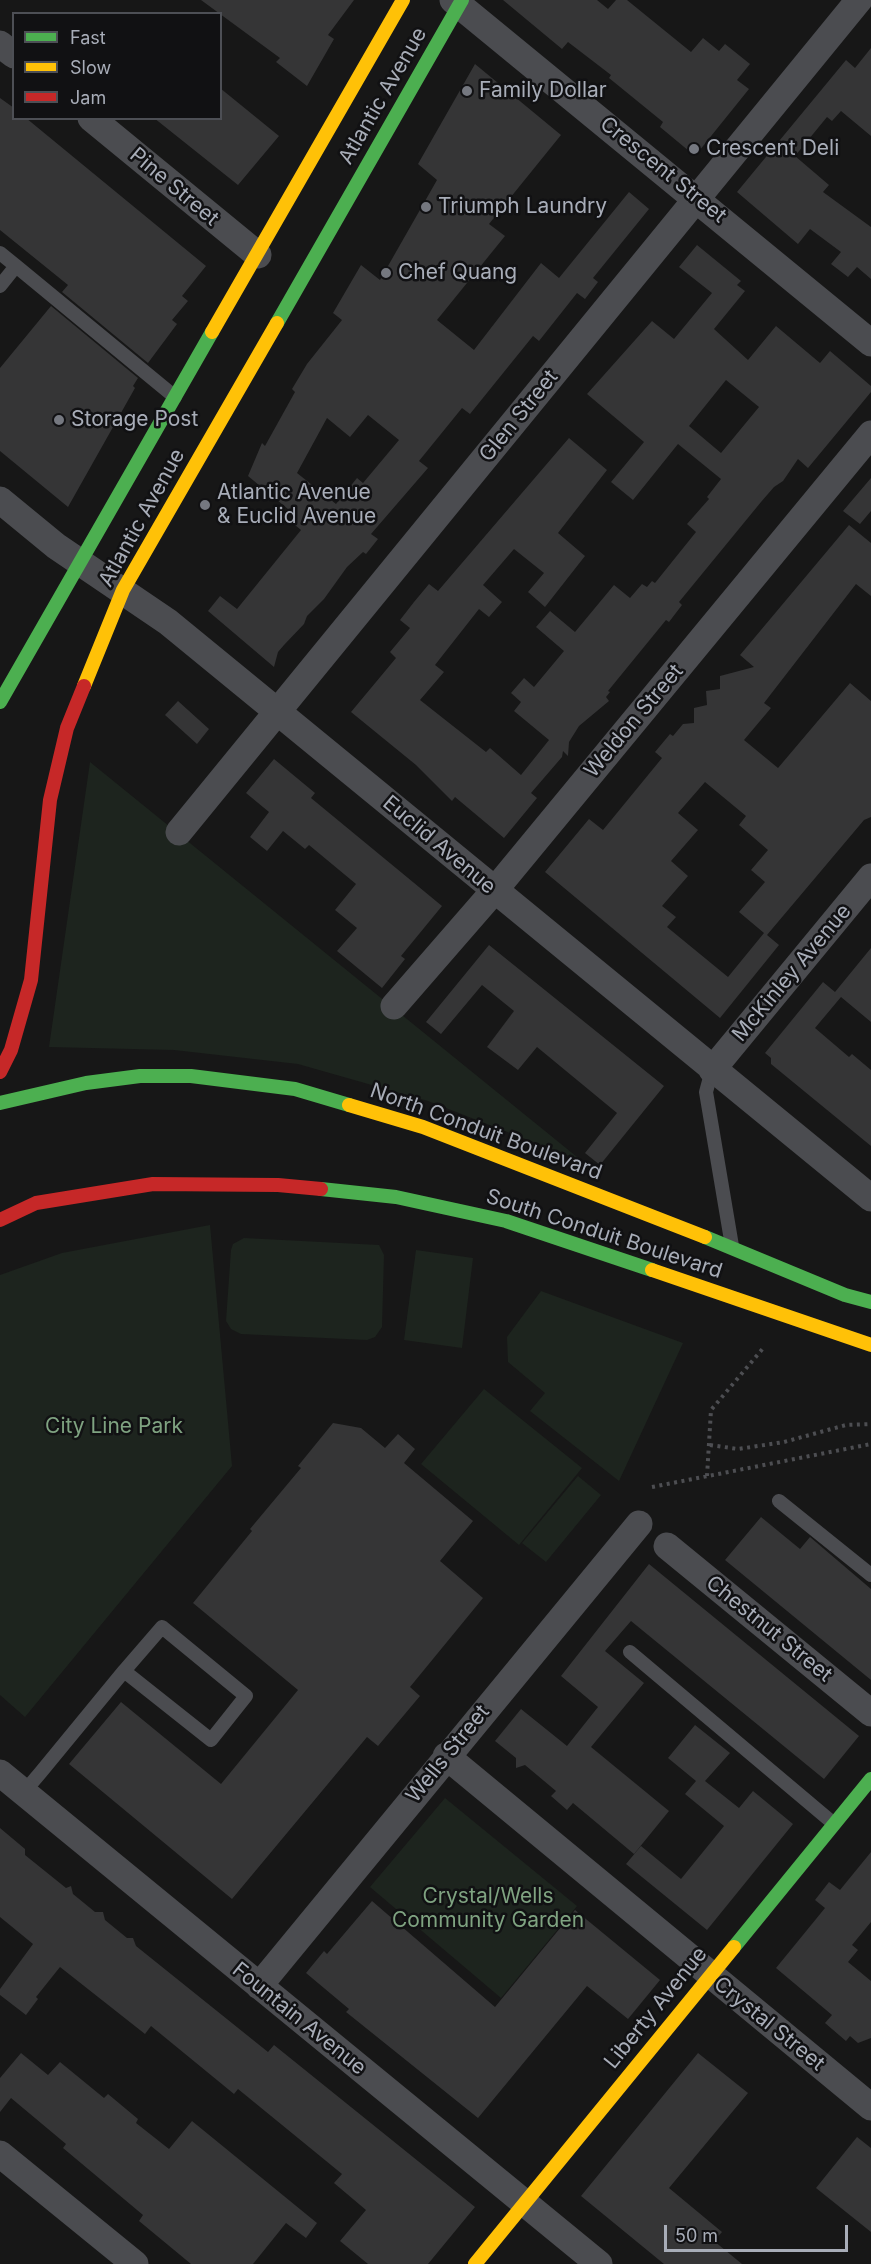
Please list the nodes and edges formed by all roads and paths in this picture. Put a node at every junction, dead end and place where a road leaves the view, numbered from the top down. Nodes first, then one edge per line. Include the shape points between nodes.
1 (403, 0) edge
2 (859, 0) edge
3 (458, 2) edge
4 (0, 44) edge
5 (12, 53) edge
6 (93, 120) edge
7 (697, 198) junction
8 (0, 253) edge
9 (258, 255) junction
10 (16, 267) junction
11 (0, 286) edge
12 (871, 343) edge
13 (176, 397) junction
14 (871, 434) edge
15 (0, 500) edge
16 (81, 563) junction
17 (123, 590) junction
18 (0, 702) edge
19 (278, 712) junction
20 (179, 832) dead end
21 (871, 877) edge
22 (494, 891) junction
23 (394, 1006) dead end
24 (712, 1070) junction
25 (0, 1072) edge
26 (0, 1103) edge
27 (871, 1198) edge
28 (0, 1220) edge
29 (732, 1248) junction
30 (871, 1302) edge
31 (871, 1345) edge
32 (765, 1346) dead end
33 (871, 1424) edge
34 (871, 1444) edge
35 (710, 1445) junction
36 (707, 1476) junction
37 (652, 1487) dead end
38 (779, 1501) dead end
39 (639, 1524) dead end
40 (666, 1546) dead end
41 (871, 1575) edge
42 (630, 1652) dead end
43 (124, 1671) junction
44 (871, 1713) edge
45 (446, 1756) junction
46 (0, 1773) edge
47 (871, 1779) edge
48 (24, 1792) junction
49 (833, 1822) junction
50 (710, 1975) junction
51 (259, 1986) junction
52 (871, 2107) edge
53 (0, 2154) edge
54 (524, 2203) junction
55 (135, 2264) edge
56 (475, 2264) edge
57 (599, 2264) edge

1 - 9 main road, Atlantic Avenue
2 - 7 street, Glen Street
3 - 7 street, Crescent Street
3 - 17 main road, Atlantic Avenue
4 - 5 street
6 - 9 street, Pine Street
7 - 12 street, Crescent Street
7 - 19 street, Glen Street
8 - 10 lane
9 - 13 main road, Atlantic Avenue
10 - 11 lane
10 - 13 lane
13 - 16 main road, Atlantic Avenue
14 - 22 street, Weldon Street
15 - 16 street, Euclid Avenue
16 - 17 street, Euclid Avenue
16 - 18 main road, Atlantic Avenue
17 - 19 street, Euclid Avenue
17 - 25 main road, Atlantic Avenue via 68,728 50,800 31,980 11,1050
19 - 20 street, Glen Street
19 - 22 street, Euclid Avenue
21 - 24 street, McKinley Avenue
22 - 23 street, Weldon Street
22 - 24 street, Euclid Avenue
24 - 27 street, Euclid Avenue
24 - 29 lane via 706,1092
26 - 29 main road, North Conduit Boulevard via 86,1083 140,1076 191,1076 295,1089 423,1127
28 - 31 main road, South Conduit Boulevard via 36,1203 153,1184 278,1185 396,1197 506,1221
29 - 30 main road, North Conduit Boulevard
32 - 35 path via 711,1410
33 - 35 path via 846,1425 784,1442 738,1449
34 - 36 path
35 - 36 path
36 - 37 path
38 - 41 lane
39 - 45 street, Wells Street
40 - 44 street, Chestnut Street
42 - 49 lane
43 - 43 lane via 211,1740 246,1696 162,1627
43 - 48 lane
45 - 50 street, Crystal Street
45 - 51 street, Wells Street
46 - 48 street, Fountain Avenue
47 - 49 main road, Liberty Avenue
48 - 51 street, Fountain Avenue
49 - 50 main road, Liberty Avenue
50 - 52 street, Crystal Street
50 - 54 main road, Liberty Avenue
51 - 54 street, Fountain Avenue
53 - 55 street
54 - 56 main road, Liberty Avenue
54 - 57 street, Fountain Avenue

